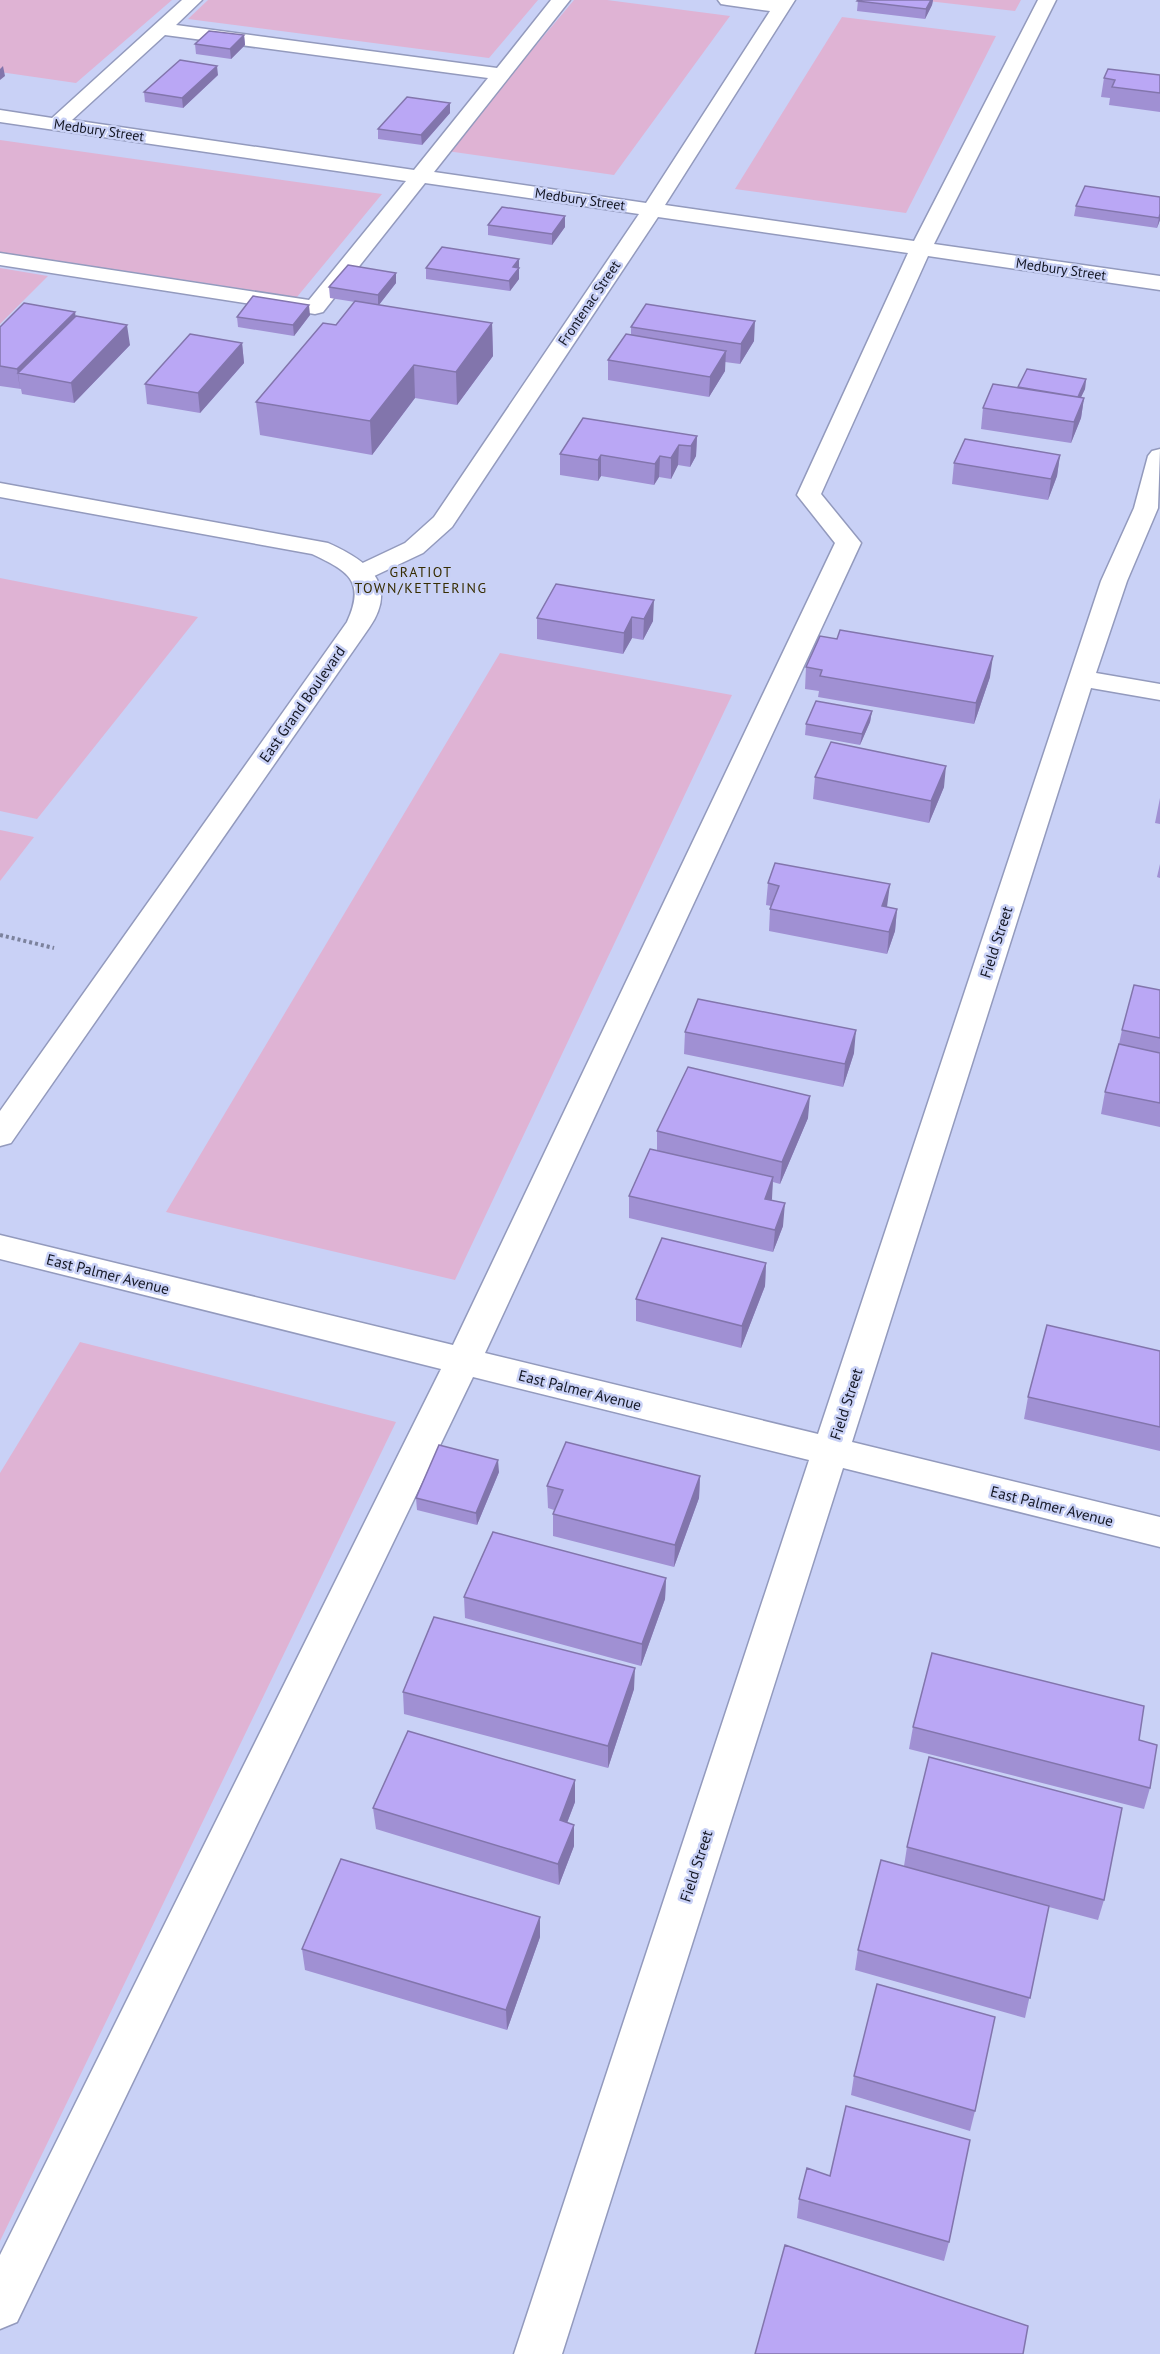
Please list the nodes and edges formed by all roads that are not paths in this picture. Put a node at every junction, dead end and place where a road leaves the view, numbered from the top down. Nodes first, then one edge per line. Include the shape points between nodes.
1 (194, 0) edge
2 (561, 0) edge
3 (727, 0) edge
4 (1047, 0) edge
5 (784, 3) edge
6 (161, 29) junction
7 (502, 74) junction
8 (0, 116) edge
9 (56, 124) junction
10 (420, 177) junction
11 (652, 210) junction
12 (921, 249) junction
13 (0, 259) edge
14 (1160, 283) edge
15 (1160, 456) edge
16 (0, 490) edge
17 (361, 573) junction
18 (1081, 678) junction
19 (1160, 692) edge
20 (0, 1135) edge
21 (0, 1247) edge
22 (463, 1361) junction
23 (830, 1451) junction
24 (1160, 1532) edge
25 (0, 2305) edge
26 (538, 2354) edge

1 - 6 street
2 - 7 street
3 - 5 street
4 - 12 street
5 - 11 street, Frontenac Street
6 - 7 street
6 - 9 street
7 - 10 street
8 - 9 street, Medbury Street
9 - 10 street, Medbury Street
10 - 11 street, Medbury Street
10 - 13 street via 315,307
11 - 12 street, Medbury Street
11 - 17 street, Frontenac Street via 443,522 414,548
12 - 14 street, Medbury Street
12 - 22 street via 809,495 848,543
15 - 18 street, Field Street via 1146,508 1114,581
16 - 17 street via 301,543 345,560
17 - 20 street, East Grand Boulevard via 368,585 369,606 360,622
18 - 19 street
18 - 23 street, Field Street
21 - 22 street, East Palmer Avenue
22 - 23 street, East Palmer Avenue
22 - 25 street
23 - 24 street, East Palmer Avenue
23 - 26 street, Field Street

